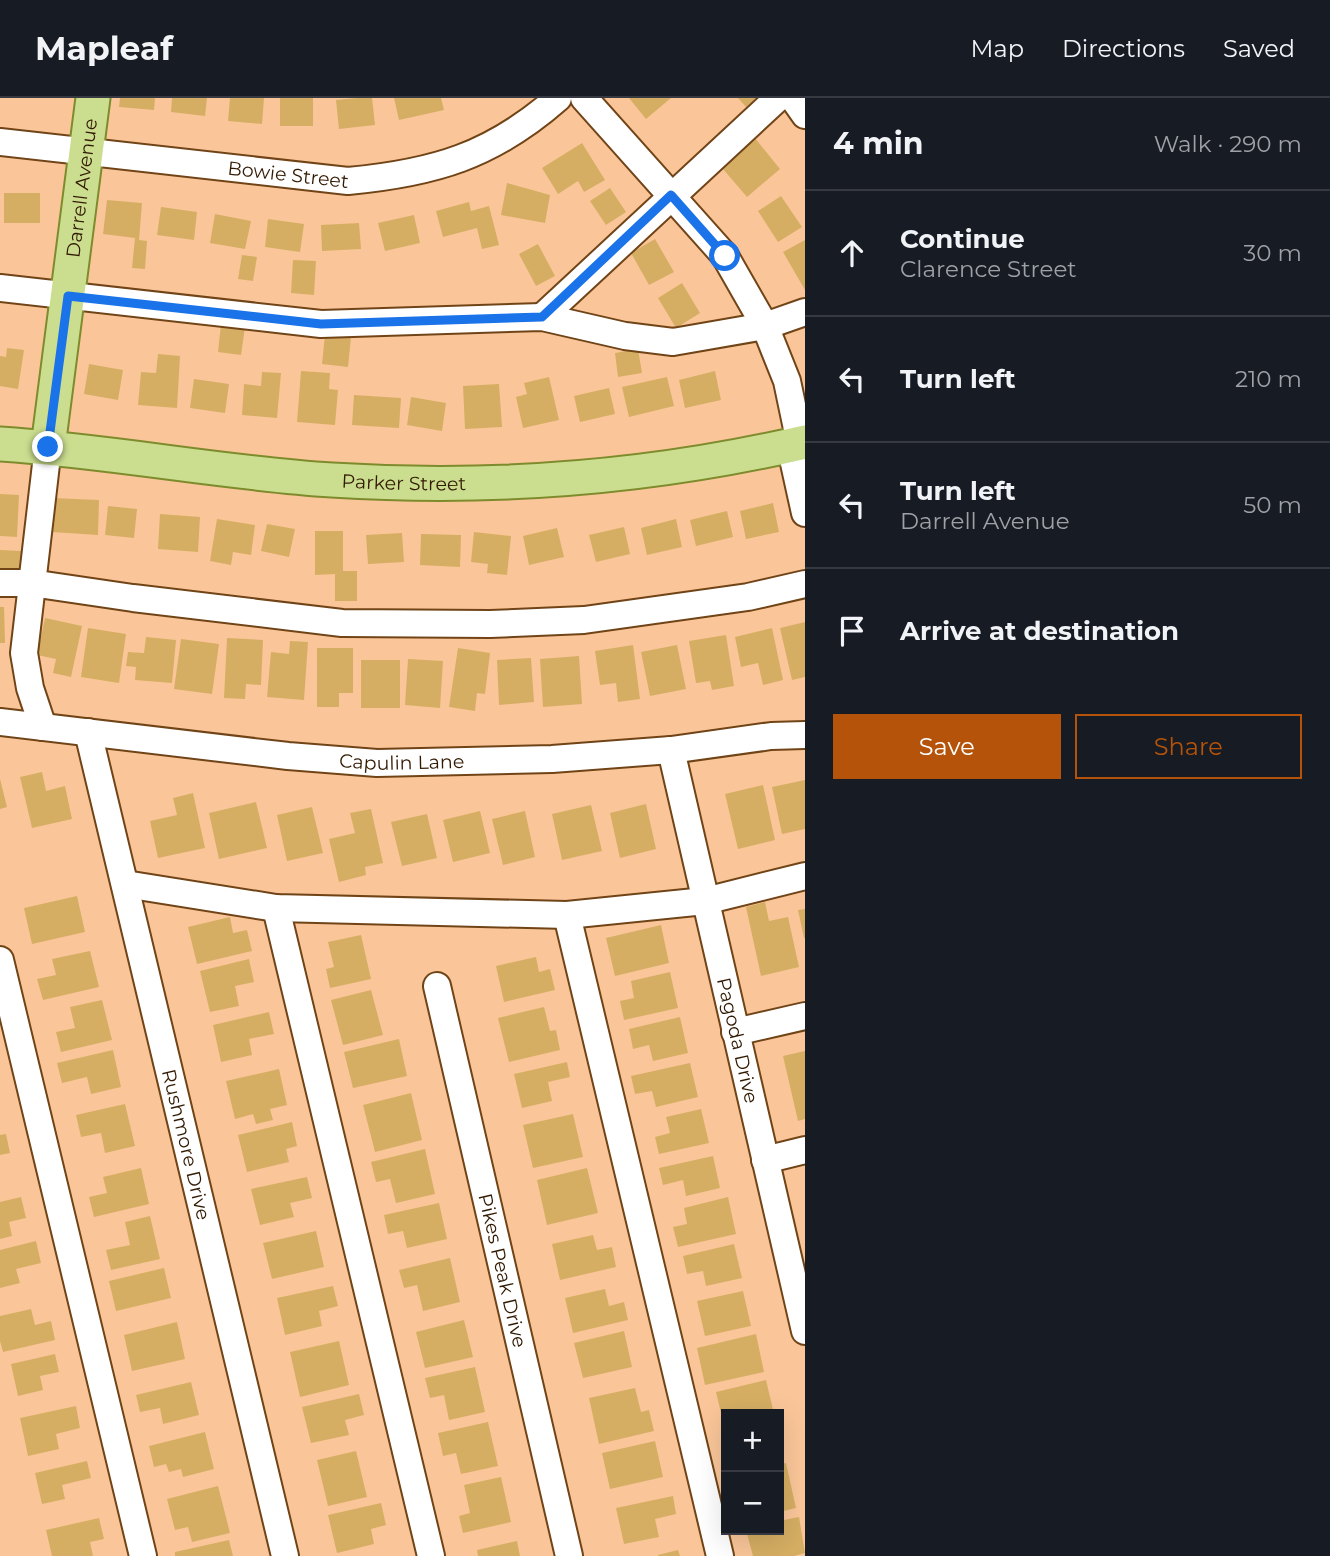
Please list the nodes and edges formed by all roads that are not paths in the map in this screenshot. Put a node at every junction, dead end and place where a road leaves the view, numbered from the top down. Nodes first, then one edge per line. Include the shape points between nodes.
1 (93, 98) edge
2 (558, 98) edge
3 (584, 98) edge
4 (778, 98) edge
5 (793, 98) edge
6 (805, 115) edge
7 (0, 142) edge
8 (86, 152) junction
9 (671, 195) junction
10 (0, 288) edge
11 (68, 296) junction
12 (805, 312) edge
13 (542, 317) junction
14 (765, 326) junction
15 (799, 443) edge
16 (0, 444) edge
17 (48, 447) junction
18 (805, 513) edge
19 (0, 583) edge
20 (31, 583) junction
21 (805, 584) edge
22 (0, 722) edge
23 (43, 727) junction
24 (88, 732) junction
25 (805, 735) edge
26 (671, 750) junction
27 (805, 876) edge
28 (125, 884) junction
29 (705, 901) junction
30 (276, 908) junction
31 (567, 915) junction
32 (0, 960) edge
33 (437, 986) dead end
34 (805, 1016) edge
35 (735, 1032) junction
36 (805, 1150) edge
37 (765, 1160) junction
38 (800, 1289) edge
39 (805, 1331) edge
40 (143, 1556) edge
41 (285, 1556) edge
42 (431, 1556) edge
43 (569, 1556) edge
44 (720, 1556) edge

1 - 8 main road, Darrell Avenue
2 - 8 street, Bowie Street via 531,121 460,160 386,177 348,181
3 - 9 street
4 - 9 street
5 - 6 street
7 - 8 street, Bowie Street
8 - 11 main road, Darrell Avenue
9 - 13 street
9 - 14 street via 725,256
10 - 11 street
11 - 13 street via 321,324
11 - 17 main road, Darrell Avenue
12 - 14 street
13 - 14 street via 625,337 673,342
14 - 15 street via 786,381
15 - 17 main road, Parker Street via 604,476 441,485 330,480
15 - 18 street
16 - 17 main road, Parker Street
17 - 20 street
19 - 20 street
20 - 21 street via 342,623 477,624 584,620 748,597
20 - 23 street via 24,653
22 - 23 street, Capulin Lane
23 - 24 street, Capulin Lane
24 - 26 street, Capulin Lane via 377,763 552,760
24 - 28 street, Rushmore Drive
25 - 26 street, Capulin Lane
26 - 29 street, Pagoda Drive
27 - 29 street
28 - 30 street
28 - 41 street, Rushmore Drive
29 - 31 street
29 - 35 street, Pagoda Drive
30 - 31 street
30 - 42 street
31 - 44 street
32 - 40 street
33 - 43 street, Pikes Peak Drive
34 - 35 street
35 - 37 street, Pagoda Drive
36 - 37 street
37 - 38 street, Pagoda Drive
38 - 39 street, Pagoda Drive

